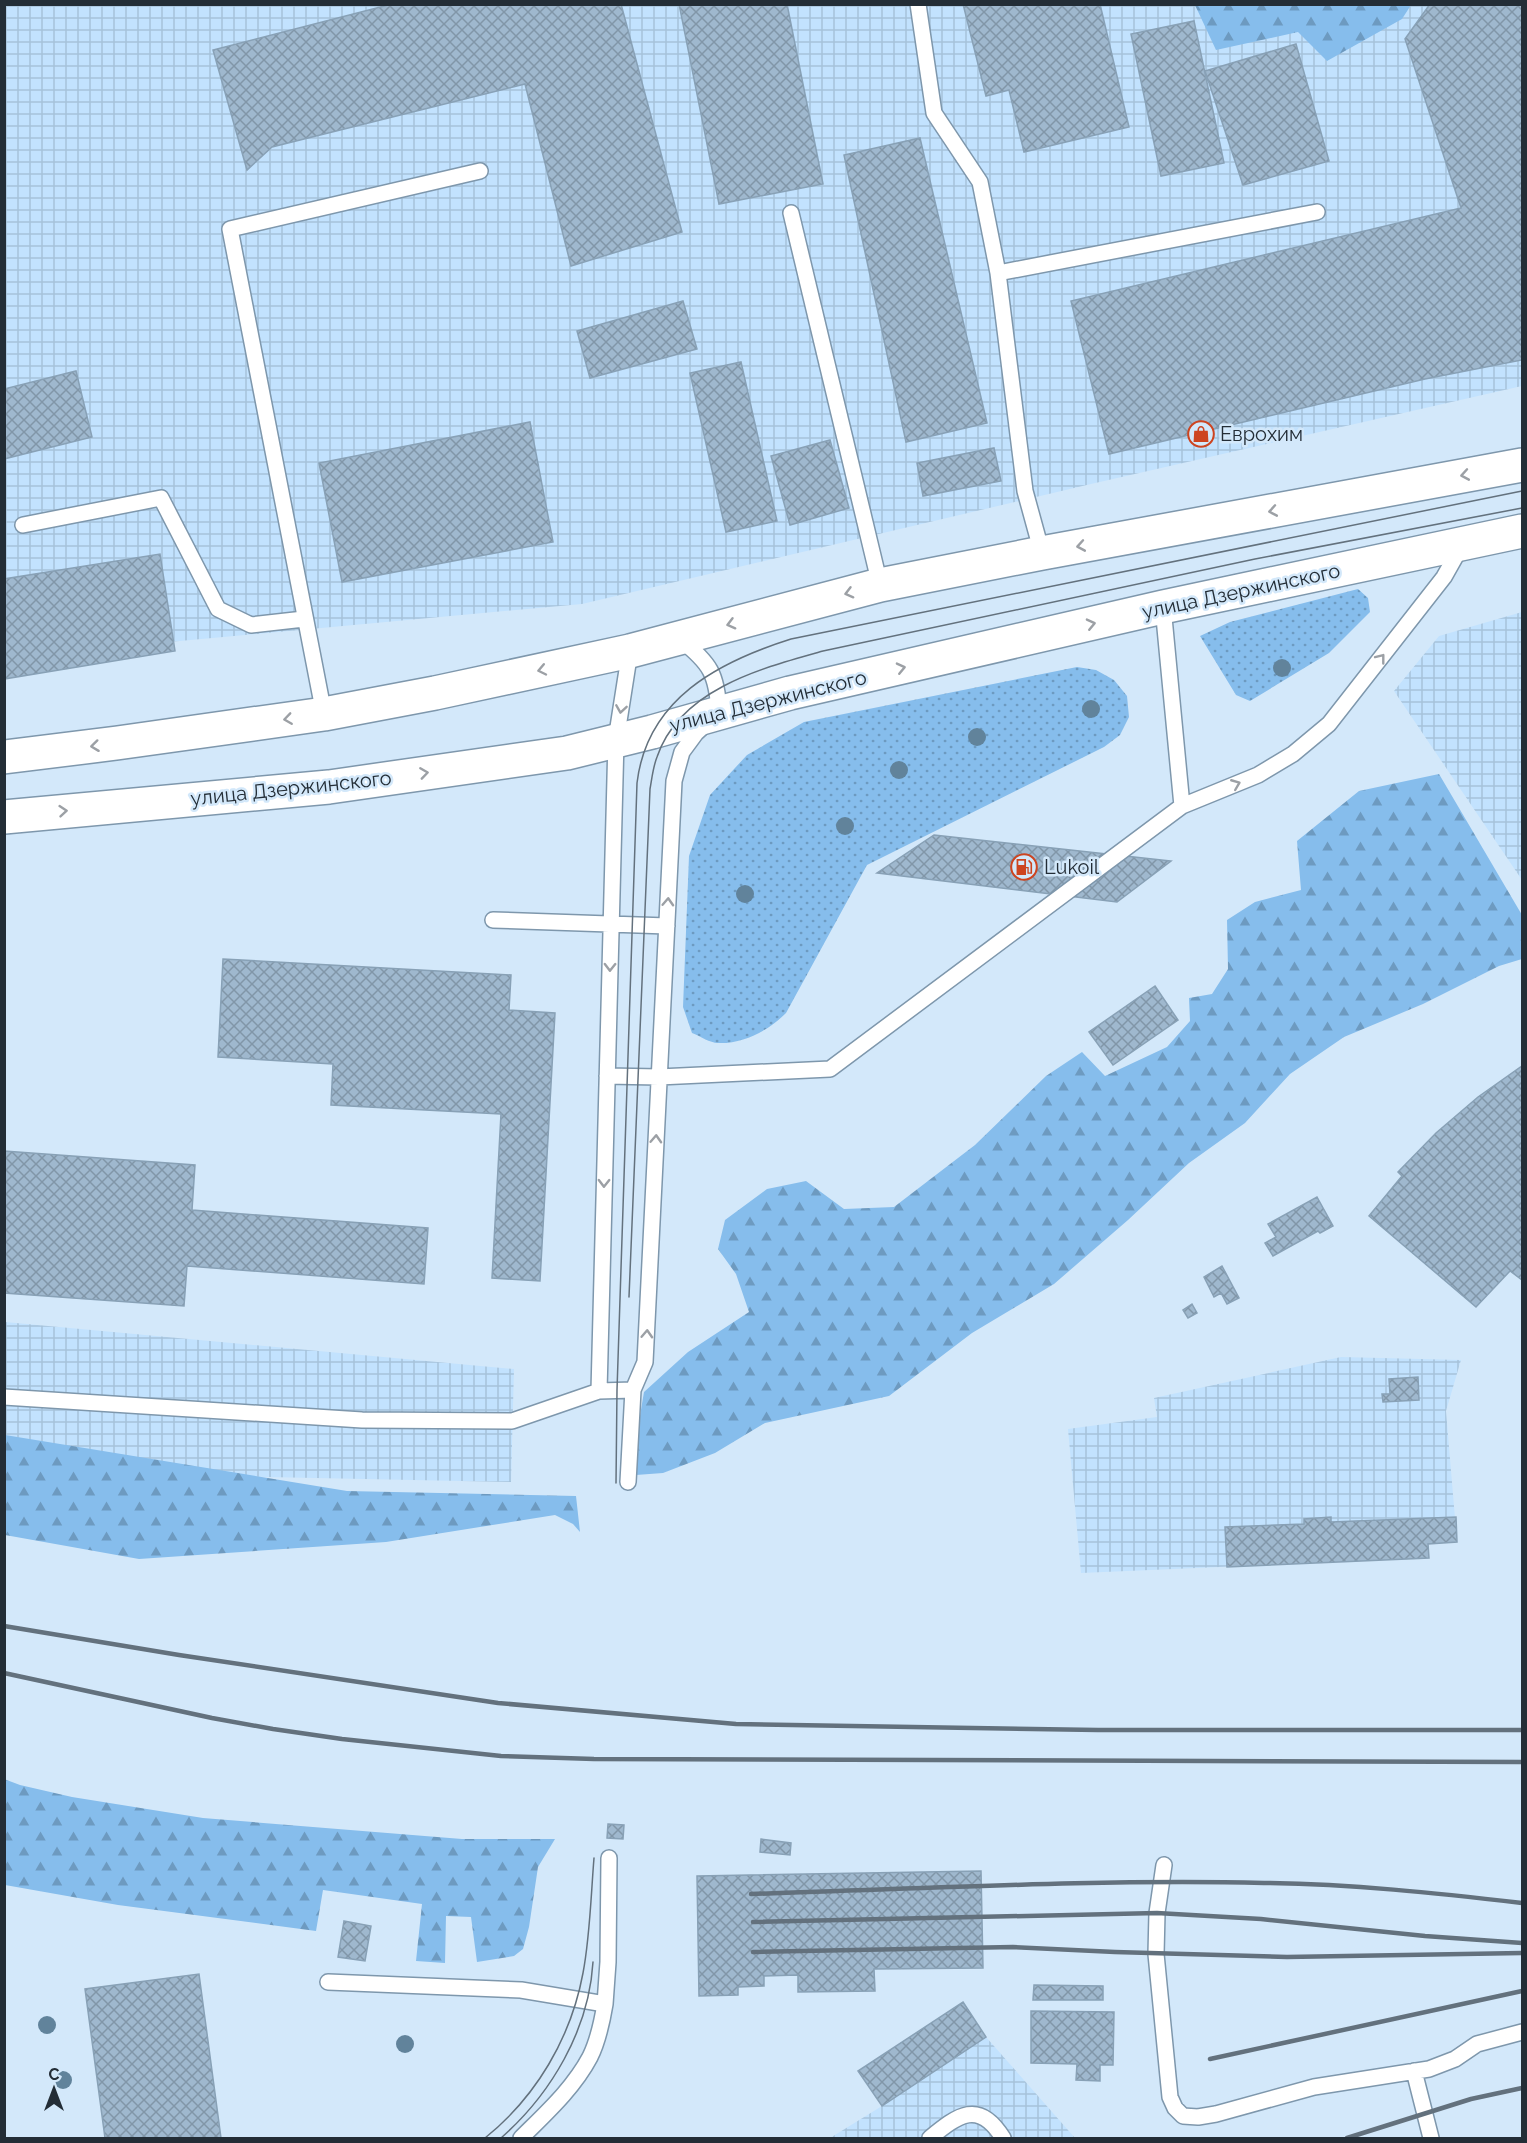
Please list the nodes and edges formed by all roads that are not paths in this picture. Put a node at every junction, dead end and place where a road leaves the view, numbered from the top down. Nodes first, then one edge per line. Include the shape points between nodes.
1 (918, 4) edge
2 (480, 171) dead end
3 (1317, 212) dead end
4 (791, 213) dead end
5 (998, 273) junction
6 (1522, 465) edge
7 (23, 525) dead end
8 (1522, 531) edge
9 (1464, 542) junction
10 (1042, 553) junction
11 (880, 585) junction
12 (1163, 607) junction
13 (304, 619) junction
14 (679, 638) junction
15 (630, 651) junction
16 (719, 712) junction
17 (324, 714) junction
18 (616, 740) junction
19 (4, 757) edge
20 (1182, 806) junction
21 (4, 817) edge
22 (493, 920) dead end
23 (611, 924) junction
24 (667, 926) junction
25 (607, 1076) junction
26 (660, 1077) junction
27 (600, 1390) junction
28 (633, 1390) junction
29 (4, 1397) edge
30 (628, 1482) dead end
31 (609, 1858) dead end
32 (1164, 1865) dead end
33 (328, 1982) dead end
34 (605, 2004) junction
35 (1522, 2032) edge
36 (1414, 2071) junction
37 (520, 2139) edge
38 (930, 2139) edge
39 (1003, 2139) edge
40 (1431, 2139) edge

1 - 5 lane via 934,113 980,182
2 - 13 lane via 230,229
3 - 5 lane
4 - 11 lane
5 - 10 lane via 1025,491
6 -> 10 main road
7 - 13 lane via 161,498 218,609 251,625
8 - 9 main road, улица Дзержинского
9 - 12 main road, улица Дзержинского
20 -> 9 lane via 1258,775 1293,754 1329,724 1444,576
10 - 11 main road
11 -> 14 main road
16 -> 12 main road, улица Дзержинского
12 - 20 lane
13 - 17 lane
14 - 15 main road
14 - 16 lane via 701,655 712,672
15 -> 17 main road
15 -> 18 lane
16 - 18 main road, улица Дзержинского
24 -> 16 lane via 674,782 682,752
17 -> 19 main road
21 -> 18 main road, улица Дзержинского via 329,787 567,753
18 - 23 lane
20 - 26 lane via 830,1069
22 - 23 lane
23 - 24 lane
23 -> 25 lane
24 - 26 lane
25 - 26 lane
25 -> 27 lane
28 -> 26 lane via 645,1362
27 - 28 lane
27 - 29 lane via 512,1421 362,1420
28 - 30 lane
31 - 34 lane
32 - 36 lane via 1156,1954 1170,2097 1183,2116 1216,2114 1314,2087
33 - 34 lane via 521,1990
34 - 37 lane via 600,2032 589,2058 562,2097
35 - 36 lane via 1477,2044 1444,2065
36 - 40 lane
38 - 39 lane via 957,2117 968,2114 989,2121

